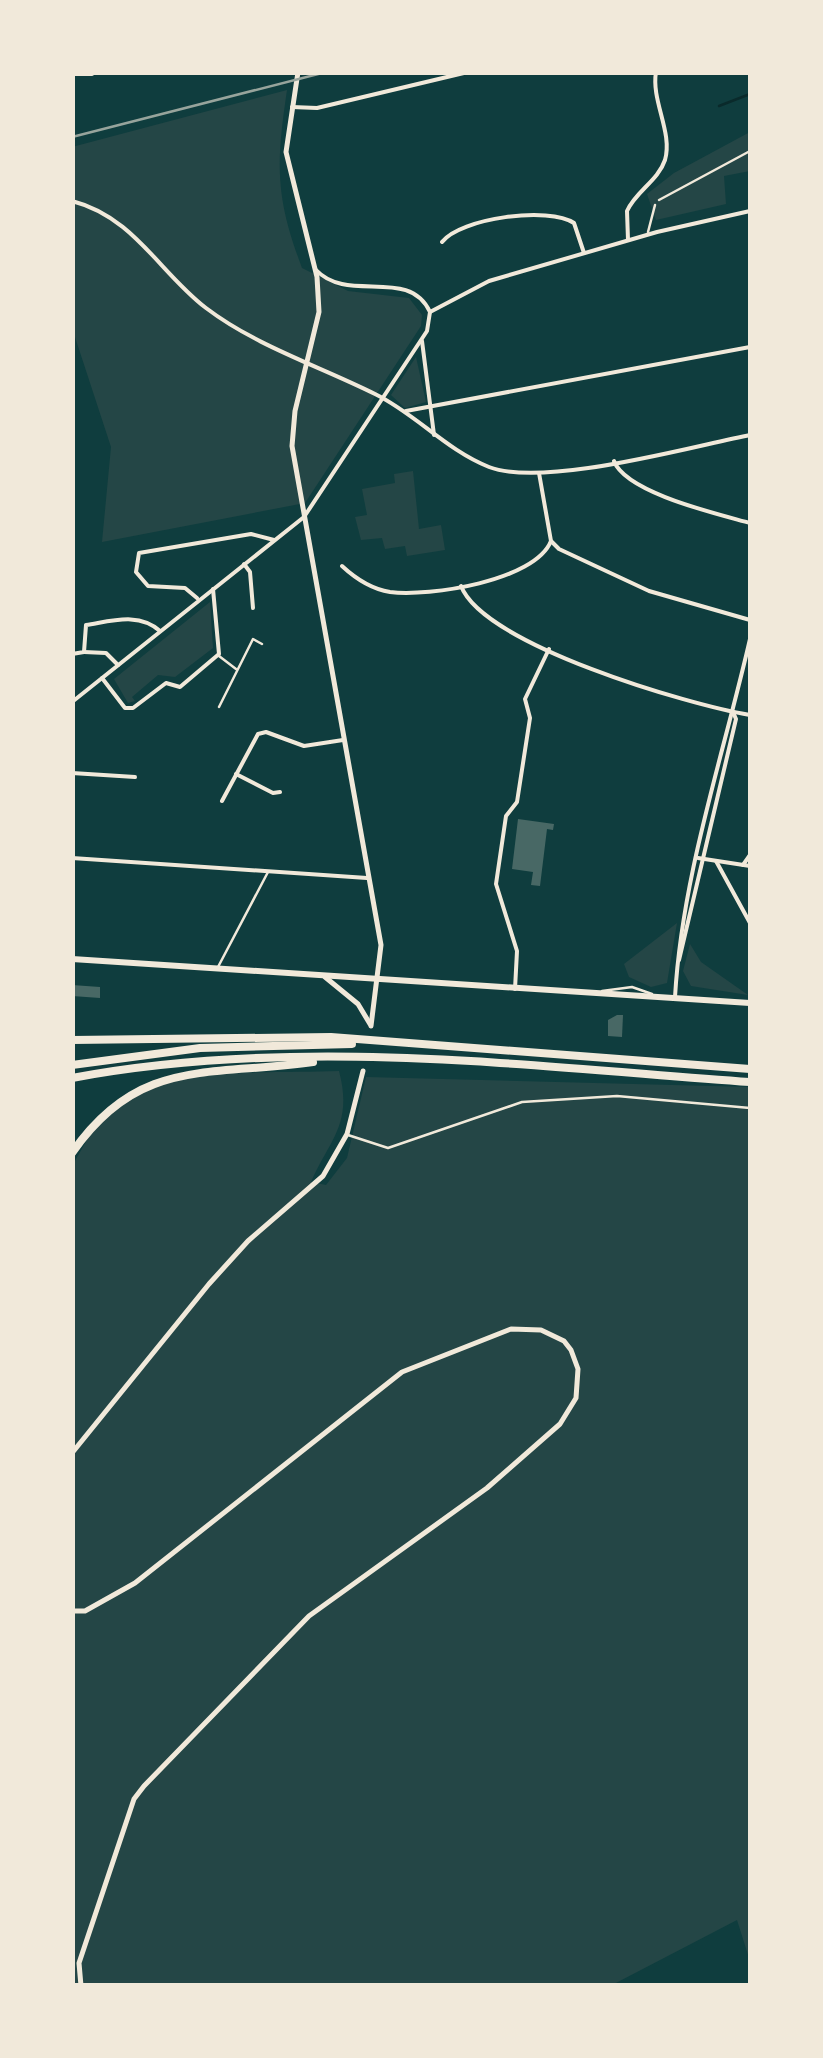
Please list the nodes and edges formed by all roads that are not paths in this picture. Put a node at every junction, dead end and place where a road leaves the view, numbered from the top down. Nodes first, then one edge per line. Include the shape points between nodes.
1 (298, 72) edge
2 (468, 72) edge
3 (656, 72) edge
4 (72, 74) edge
5 (92, 74) edge
6 (290, 107) junction
7 (72, 201) edge
8 (655, 205) road end
9 (750, 211) edge
10 (648, 234) junction
11 (628, 240) junction
12 (442, 242) dead end
13 (584, 253) junction
14 (314, 267) junction
15 (430, 312) junction
16 (422, 340) junction
17 (750, 347) edge
18 (384, 398) junction
19 (433, 408) junction
20 (404, 412) junction
21 (434, 435) junction
22 (750, 436) edge
23 (614, 462) junction
24 (539, 473) junction
25 (304, 516) junction
26 (750, 523) edge
27 (274, 540) junction
28 (551, 541) junction
29 (244, 564) junction
30 (342, 566) dead end
31 (461, 586) junction
32 (213, 589) junction
33 (198, 600) junction
34 (253, 608) dead end
35 (750, 620) edge
36 (160, 631) junction
37 (750, 639) edge
38 (262, 644) dead end
39 (549, 649) junction
40 (84, 652) junction
41 (72, 654) edge
42 (218, 654) junction
43 (118, 665) junction
44 (238, 670) junction
45 (102, 678) junction
46 (72, 702) edge
47 (219, 707) dead end
48 (733, 712) junction
49 (750, 715) edge
50 (345, 740) junction
51 (718, 766) junction
52 (725, 767) junction
53 (72, 773) edge
54 (236, 774) junction
55 (135, 777) dead end
56 (280, 792) dead end
57 (222, 800) dead end
58 (706, 821) junction
59 (714, 822) junction
60 (750, 855) edge
61 (72, 858) edge
62 (698, 858) junction
63 (706, 859) junction
64 (716, 860) junction
65 (743, 865) junction
66 (750, 866) edge
67 (268, 871) junction
68 (694, 876) junction
69 (370, 878) junction
70 (701, 878) junction
71 (750, 923) edge
72 (72, 959) edge
73 (679, 960) junction
74 (218, 968) junction
75 (326, 976) junction
76 (380, 980) junction
77 (515, 989) junction
78 (674, 997) junction
79 (750, 1003) edge
80 (72, 1040) edge
81 (412, 1046) junction
82 (345, 1058) junction
83 (72, 1065) edge
84 (750, 1069) edge
85 (363, 1071) dead end
86 (72, 1078) edge
87 (750, 1082) edge
88 (750, 1108) edge
89 (347, 1134) junction
90 (72, 1153) edge
91 (72, 1453) edge
92 (72, 1611) edge
93 (80, 1986) edge

1 - 6 main road
2 - 6 street via 317,108
3 - 11 street via 666,154 627,211
4 - 5 street
6 - 14 main road via 288,170
7 - 18 street via 118,220 175,281 224,320
8 - 10 lane
9 - 10 street
10 - 11 street
11 - 13 street
12 - 13 street via 468,226 548,215 574,222
13 - 15 street via 489,281
14 - 15 street via 340,286 403,288 422,298
14 - 25 main road via 318,326 292,429
15 - 16 street
16 - 18 street
16 - 19 street
17 - 19 street
18 - 20 street
18 - 25 street
19 - 20 street
19 - 21 street
20 - 21 street
21 - 24 street via 493,468
22 - 23 street
23 - 24 street
23 - 26 street via 622,476
24 - 28 street
25 - 27 street
25 - 50 main road
27 - 29 street
27 - 33 street via 251,534 139,552 136,572 148,586 185,588
28 - 31 street via 520,569
28 - 35 street via 650,591
29 - 32 street
29 - 34 street
30 - 31 street via 390,592
31 - 39 street via 484,614
32 - 33 street
32 - 42 street
33 - 36 street
36 - 40 street via 138,618 86,625
36 - 43 street
37 - 48 street
38 - 44 lane via 253,639
39 - 48 street via 627,682
39 - 77 street via 525,699 530,718 496,884 517,951
40 - 41 street
40 - 43 street via 106,653
42 - 44 lane
42 - 45 street via 180,687 166,683 134,708 125,708
43 - 45 street
44 - 47 lane
45 - 46 street
48 - 49 street
48 - 51 street
48 - 52 street
50 - 54 street via 304,746 263,732
50 - 69 main road
51 - 52 street
51 - 58 street
52 - 59 street
53 - 55 street
54 - 56 street
54 - 57 street
58 - 59 street
58 - 62 street
59 - 63 street
60 - 65 street
61 - 67 street
62 - 63 street
62 - 68 street
63 - 64 street
63 - 70 street
64 - 65 street
64 - 71 street
65 - 66 street
67 - 69 street
67 - 74 lane
68 - 70 street
68 - 73 street
69 - 76 main road
70 - 73 street
72 - 74 main road
73 - 78 street
74 - 75 main road
75 - 76 main road
75 - 76 main road via 358,1004 371,1026
76 - 77 main road
77 - 78 main road
78 - 79 main road
80 - 81 highway via 311,1037
81 - 83 highway via 200,1048
81 - 84 highway
82 - 86 highway via 200,1060
82 - 87 highway
82 - 90 highway via 155,1082 116,1102
85 - 89 main road
88 - 89 lane via 616,1096 522,1102 388,1148
89 - 91 main road via 323,1176 248,1240
92 - 93 main road via 85,1611 135,1583 402,1372 511,1330 542,1330 570,1350 578,1368 576,1398 560,1424 487,1488 309,1616 144,1786 79,1963

